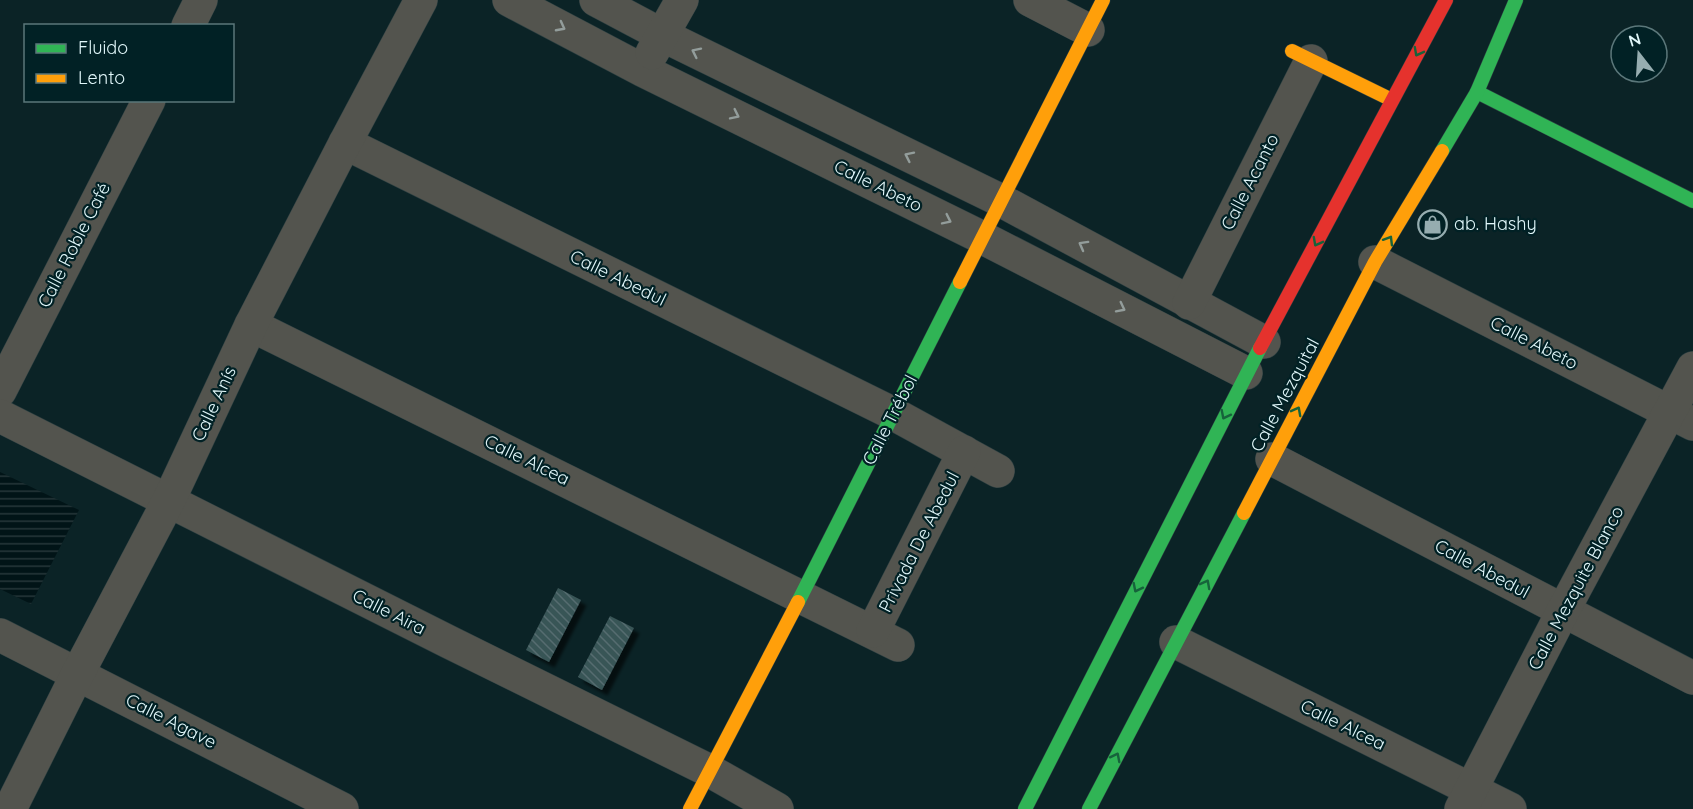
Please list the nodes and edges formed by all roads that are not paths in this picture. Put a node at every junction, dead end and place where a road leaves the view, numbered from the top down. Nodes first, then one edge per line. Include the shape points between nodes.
1 (201, 0) edge
2 (422, 0) edge
3 (509, 0) edge
4 (596, 0) edge
5 (682, 0) edge
6 (1030, 0) edge
7 (1103, 0) edge
8 (1446, 0) edge
9 (1516, 0) edge
10 (189, 24) edge
11 (1088, 30) junction
12 (662, 35) junction
13 (1301, 56) joint
14 (642, 69) junction
15 (1477, 92) junction
16 (1392, 100) junction
17 (148, 102) edge
18 (345, 143) junction
19 (1000, 200) junction
20 (1693, 201) edge
21 (981, 237) junction
22 (1375, 262) junction
23 (1189, 303) junction
24 (251, 324) junction
25 (1264, 342) junction
26 (1693, 368) edge
27 (1246, 373) junction
28 (0, 390) edge
29 (892, 413) junction
30 (0, 416) edge
31 (1681, 418) edge
32 (964, 452) junction
33 (1272, 459) junction
34 (998, 471) dead end
35 (168, 502) junction
36 (802, 596) junction
37 (1563, 611) junction
38 (0, 635) edge
39 (1176, 642) junction
40 (78, 673) junction
41 (1693, 678) edge
42 (710, 771) junction
43 (1466, 799) edge
44 (10, 809) edge
45 (342, 809) edge
46 (690, 809) edge
47 (777, 809) edge
48 (1024, 809) edge
49 (1089, 809) edge
50 (1510, 809) edge

1 - 10 street
2 - 18 street, Calle Anís
3 -> 14 street, Calle Abeto
4 - 12 street
5 - 12 street
6 - 11 street
7 - 11 main road, Calle Trébol
8 -> 16 main road
9 - 15 main road, Calle Mezquital
11 - 19 main road, Calle Trébol
12 - 14 street
19 -> 12 street
13 - 16 main road, Calle Acanto
13 - 23 street, Calle Acanto
14 -> 21 street, Calle Abeto
15 - 20 main road
22 -> 15 main road, Calle Mezquital
16 -> 25 main road
17 - 28 street, Calle Roble Café
18 - 24 street, Calle Anís
18 - 29 street, Calle Abedul
19 - 21 main road, Calle Trébol
23 -> 19 street
21 -> 27 street, Calle Abeto
21 - 29 main road, Calle Trébol
22 - 31 street, Calle Abeto
33 -> 22 main road, Calle Mezquital
23 - 25 street
24 - 35 street, Calle Anís
24 - 36 street, Calle Alcea
25 - 27 main road
26 - 31 street, Calle Mezquite Blanco
27 -> 48 main road
29 - 32 street, Privada De Abedul
29 - 36 main road, Calle Trébol
30 - 35 street, Calle Aira
31 - 37 street, Calle Mezquite Blanco
32 - 34 street, Privada De Abedul
32 - 36 street, Privada De Abedul via 886,638
33 - 37 street, Calle Abedul
39 -> 33 main road, Calle Mezquital
35 - 40 street, Calle Anís
35 - 42 street, Calle Aira
36 - 42 main road, Calle Trébol
37 - 41 street, Calle Abedul
37 - 43 street, Calle Mezquite Blanco
38 - 40 street, Calle Agave
39 - 43 street, Calle Alcea
49 -> 39 main road, Calle Mezquital
40 - 44 street, Calle Anís
40 - 45 street, Calle Agave
42 - 46 main road, Calle Trébol
42 - 47 street, Calle Aira
43 - 50 street, Calle Alcea

